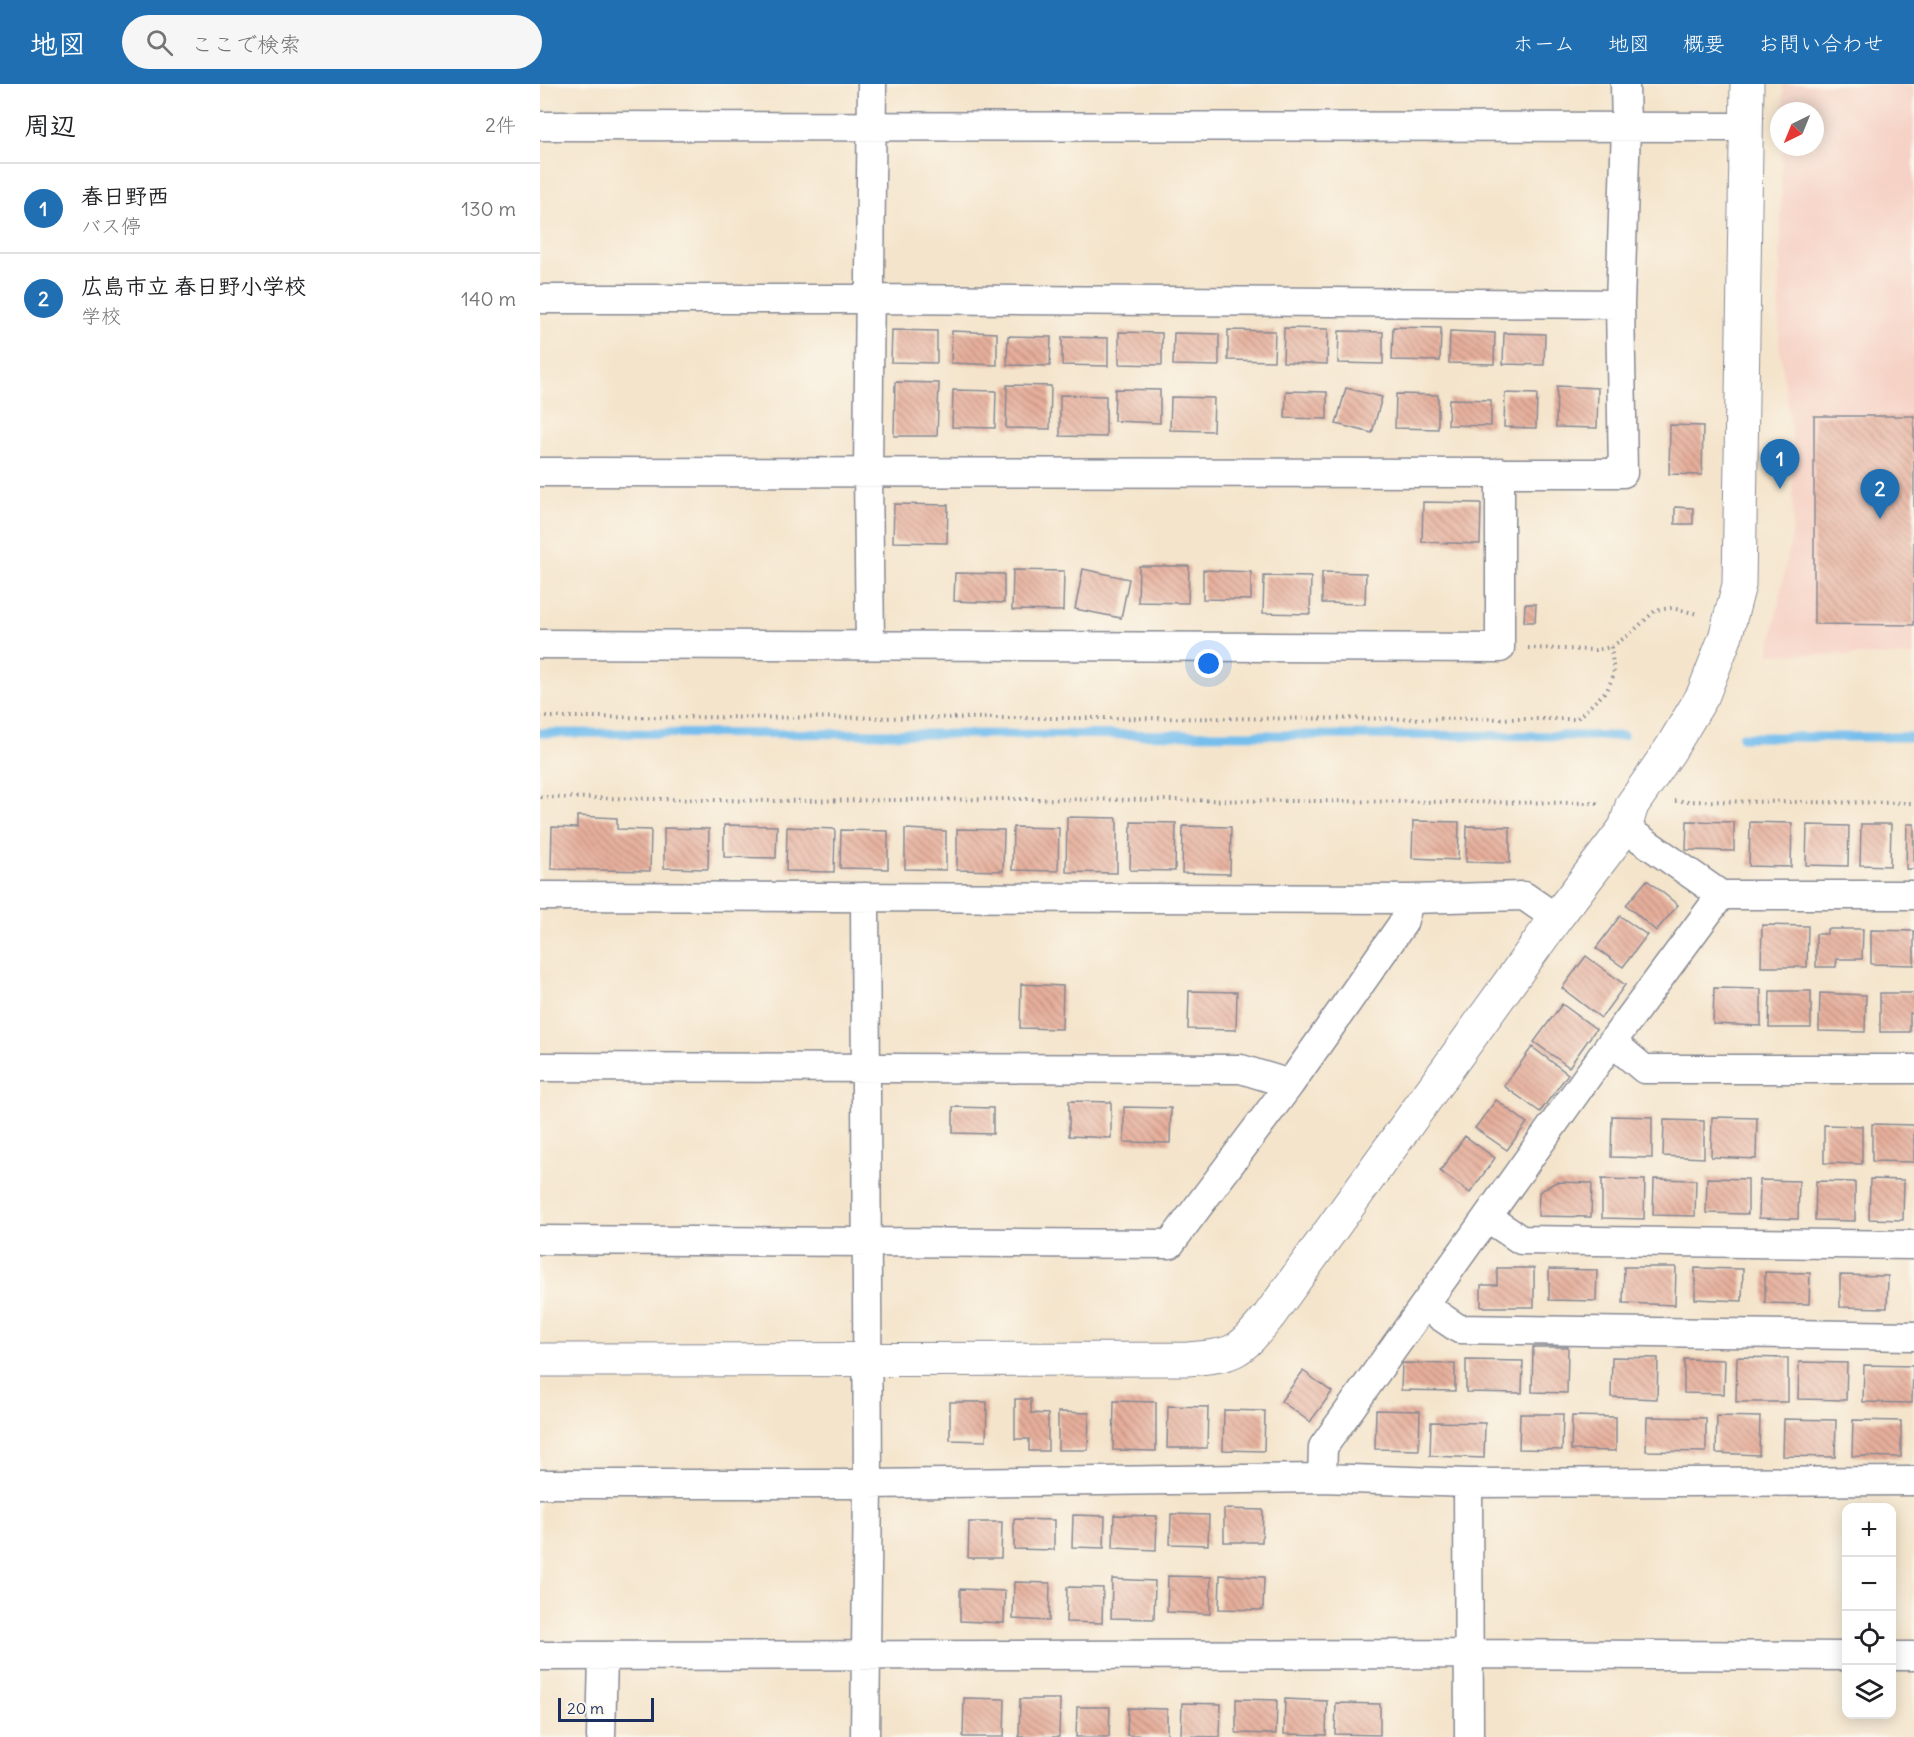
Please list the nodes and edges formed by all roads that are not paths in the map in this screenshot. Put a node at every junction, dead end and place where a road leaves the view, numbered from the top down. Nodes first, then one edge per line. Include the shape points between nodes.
1 (872, 84) edge
2 (1625, 84) edge
3 (1747, 84) edge
4 (540, 126) edge
5 (872, 126) junction
6 (1747, 127) junction
7 (1626, 128) junction
8 (871, 298) junction
9 (540, 299) edge
10 (1620, 304) junction
11 (540, 472) edge
12 (868, 472) junction
13 (1500, 472) junction
14 (540, 644) edge
15 (870, 645) junction
16 (1625, 828) junction
17 (1721, 895) junction
18 (1914, 895) edge
19 (540, 896) edge
20 (865, 897) junction
21 (1410, 899) junction
22 (1556, 918) junction
23 (1612, 1042) junction
24 (540, 1067) edge
25 (867, 1068) junction
26 (1914, 1069) edge
27 (1290, 1084) junction
28 (1488, 1218) junction
29 (540, 1240) edge
30 (866, 1241) junction
31 (1914, 1245) edge
32 (1425, 1306) junction
33 (1914, 1336) edge
34 (540, 1360) edge
35 (867, 1360) junction
36 (1322, 1478) junction
37 (1914, 1480) edge
38 (1468, 1483) junction
39 (540, 1484) edge
40 (868, 1484) junction
41 (1468, 1654) junction
42 (540, 1656) edge
43 (1842, 1656) edge
44 (1896, 1656) edge
45 (1914, 1656) edge
46 (603, 1657) junction
47 (866, 1657) junction
48 (601, 1737) edge
49 (865, 1737) edge
50 (1469, 1737) edge

1 - 5 street
2 - 7 street
3 - 6 street
4 - 5 street
5 - 7 street
5 - 8 street
6 - 7 street
6 - 16 street via 1739,585 1725,638 1703,695 1632,805
7 - 10 street
8 - 9 street
8 - 10 street
8 - 12 street
10 - 13 street via 1623,473
11 - 12 street
12 - 13 street
12 - 15 street
13 - 15 street via 1500,648
14 - 15 street
16 - 17 street
16 - 22 street
17 - 18 street
17 - 23 street
19 - 20 street
20 - 21 street
20 - 25 street
21 - 22 street via 1524,896
21 - 27 street via 1403,923
22 - 35 street via 1245,1345 1225,1356 1188,1359
23 - 26 street via 1644,1068
23 - 28 street
24 - 25 street
25 - 27 street via 1241,1069
25 - 30 street
27 - 30 street via 1170,1244
28 - 31 street via 1521,1240
28 - 32 street
29 - 30 street
30 - 35 street
32 - 33 street via 1459,1329
32 - 36 street via 1323,1448
34 - 35 street
35 - 40 street
36 - 38 street
36 - 40 street
37 - 38 street
38 - 41 street
39 - 40 street
40 - 47 street
41 - 43 street
41 - 47 street
41 - 50 street
42 - 46 street
44 - 45 street
46 - 47 street
46 - 48 street
47 - 49 street

